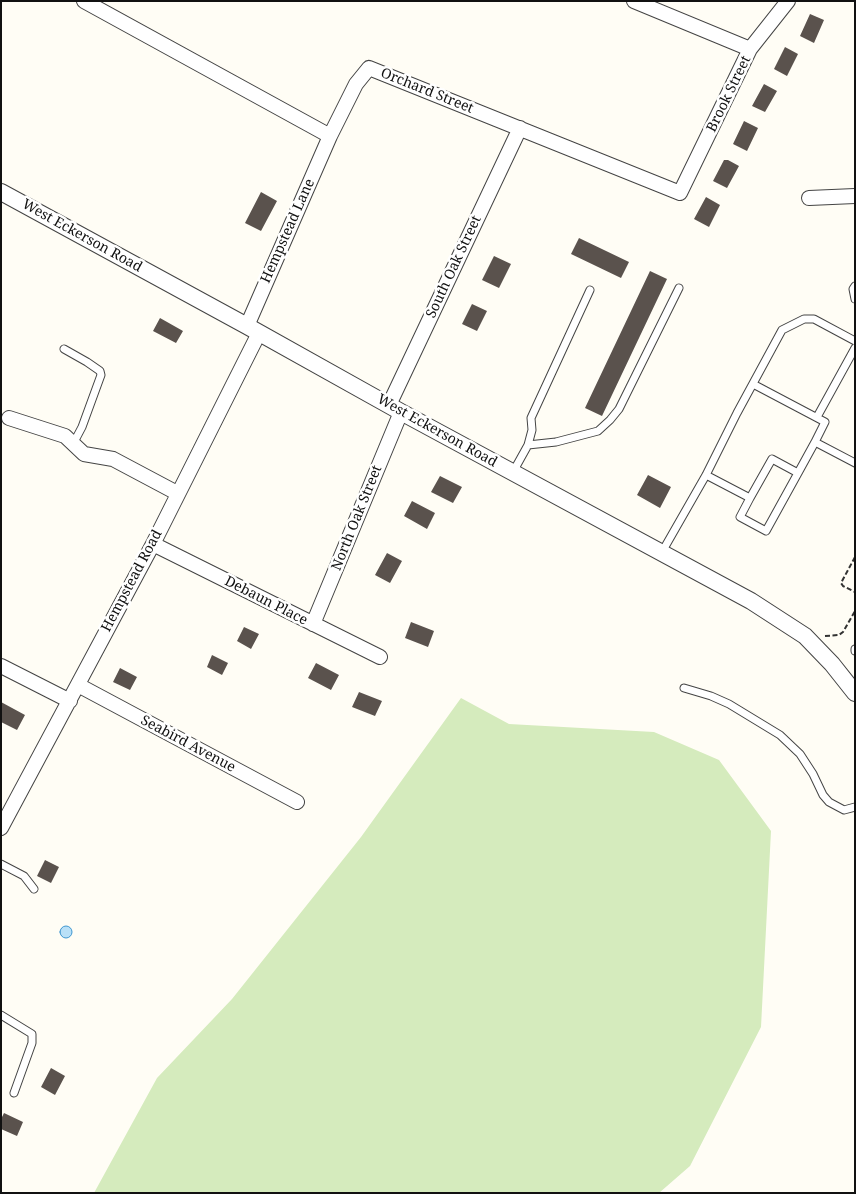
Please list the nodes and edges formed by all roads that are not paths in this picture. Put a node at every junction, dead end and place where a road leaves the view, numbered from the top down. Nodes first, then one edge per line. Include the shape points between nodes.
1 (84, 1) edge
2 (634, 1) edge
3 (788, 1) edge
4 (750, 49) junction
5 (520, 128) junction
6 (330, 136) junction
7 (1, 192) edge
8 (680, 194) joint
9 (855, 196) edge
10 (809, 198) dead end
11 (855, 286) edge
12 (679, 288) dead end
13 (590, 290) dead end
14 (855, 298) edge
15 (253, 329) junction
16 (855, 341) edge
17 (855, 348) edge
18 (64, 349) dead end
19 (753, 384) junction
20 (395, 409) junction
21 (817, 417) junction
22 (9, 418) dead end
23 (815, 442) junction
24 (73, 444) junction
25 (528, 445) junction
26 (855, 463) edge
27 (512, 472) junction
28 (798, 473) junction
29 (706, 474) junction
30 (177, 493) junction
31 (750, 498) junction
32 (153, 544) junction
33 (662, 552) junction
34 (313, 624) junction
35 (380, 657) dead end
36 (1, 666) edge
37 (78, 685) junction
38 (684, 688) dead end
39 (855, 693) edge
40 (70, 701) junction
41 (298, 802) dead end
42 (855, 807) edge
43 (1, 828) edge
44 (1, 864) edge
45 (34, 888) dead end
46 (1, 1015) edge
47 (14, 1093) dead end

1 - 6 street
2 - 4 street
3 - 4 street, Brook Street
4 - 8 street, Brook Street
5 - 6 street, Orchard Street via 369,68 356,84
5 - 8 street, Orchard Street
5 - 20 street, South Oak Street
6 - 15 street, Hempstead Lane
7 - 15 street, West Eckerson Road
9 - 10 street
11 - 14 lane
12 - 25 lane via 619,409 610,420 598,431 556,442
13 - 25 lane via 531,418
15 - 20 street, West Eckerson Road
15 - 30 street, Hempstead Road
16 - 19 lane via 814,319 804,320 782,330
17 - 21 lane
18 - 24 lane via 88,362 101,375
19 - 21 lane
19 - 29 lane
20 - 27 street, West Eckerson Road
20 - 34 street, North Oak Street
21 - 23 lane via 825,422
22 - 24 street via 65,436
23 - 26 lane
23 - 28 lane
24 - 30 street via 84,454 113,459
25 - 27 lane
27 - 33 street, West Eckerson Road
28 - 31 lane via 772,459
28 - 31 lane via 766,531 740,517
29 - 31 lane
29 - 33 lane
30 - 32 street, Hempstead Road
32 - 34 street, Debaun Place
32 - 37 street, Hempstead Road
33 - 39 street, West Eckerson Road via 751,601 805,636
34 - 35 street, Debaun Place
36 - 40 street
37 - 40 street, Hempstead Road
37 - 41 street, Seabird Avenue
38 - 42 lane via 729,704 780,735 800,754 829,802 844,810
40 - 43 street, Hempstead Road
44 - 45 lane via 24,876
46 - 47 lane via 32,1034 32,1043

